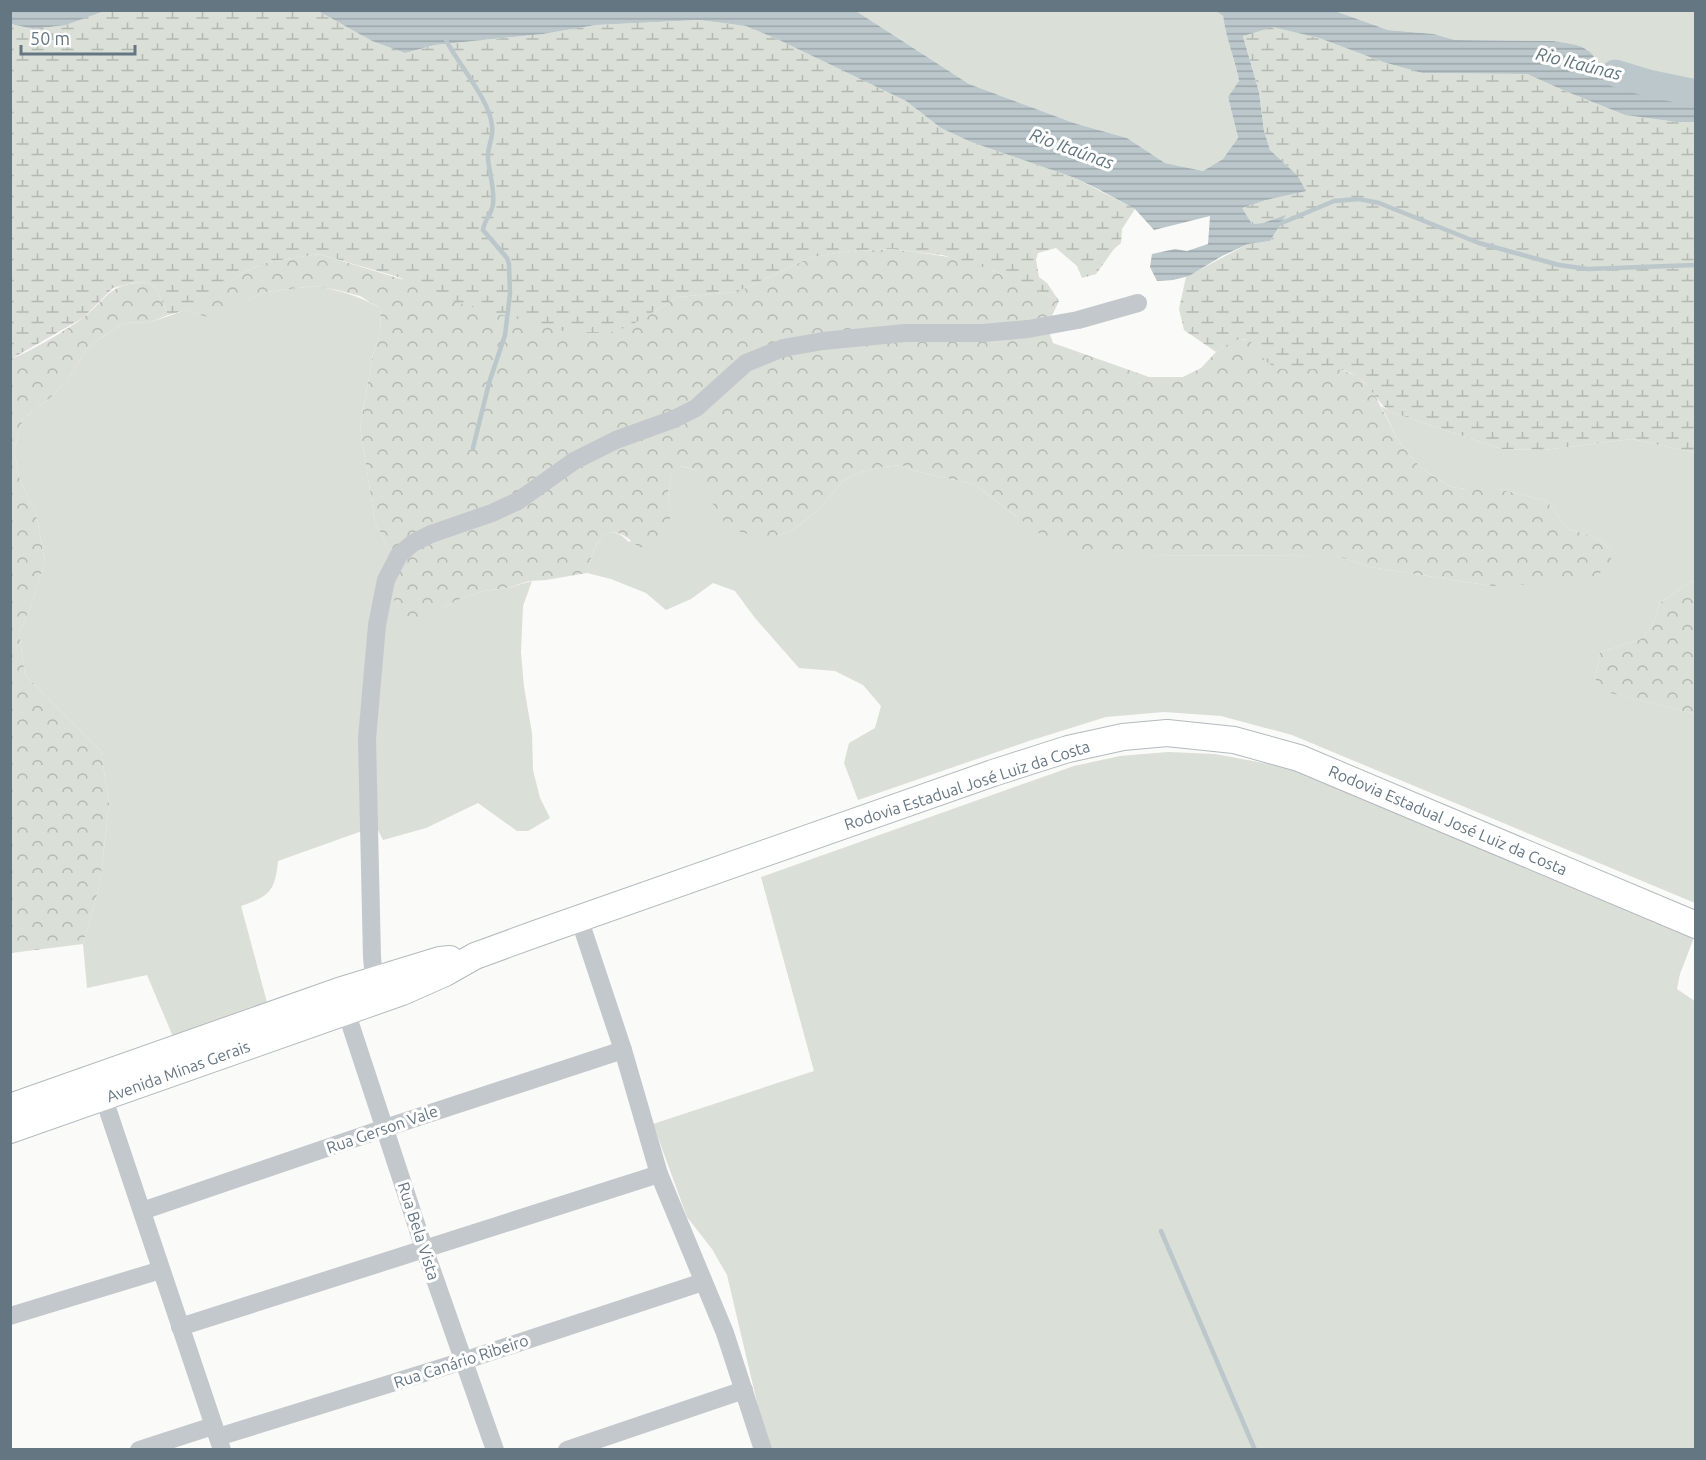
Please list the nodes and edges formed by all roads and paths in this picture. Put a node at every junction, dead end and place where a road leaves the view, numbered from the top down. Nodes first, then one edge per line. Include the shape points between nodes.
1 (1138, 303) dead end
2 (579, 918) junction
3 (1695, 925) edge
4 (475, 956) junction
5 (375, 979) junction
6 (343, 1001) junction
7 (622, 1050) junction
8 (100, 1087) junction
9 (10, 1107) edge
10 (385, 1128) junction
11 (10, 1130) edge
12 (659, 1174) junction
13 (142, 1211) junction
14 (424, 1248) junction
15 (160, 1270) junction
16 (703, 1282) junction
17 (10, 1316) edge
18 (180, 1327) junction
19 (463, 1361) junction
20 (744, 1390) junction
21 (218, 1437) edge
22 (139, 1449) edge
23 (495, 1449) edge
24 (567, 1449) edge
25 (764, 1449) edge

1 - 5 street via 1028,330 905,333 783,348 746,363 696,408 615,440 574,461 518,501 431,534 399,555 386,580 377,625 367,739
2 - 3 main road, Rodovia Estadual José Luiz da Costa via 1068,749 1123,737 1167,733 1234,740 1299,758
2 - 4 main road, Rodovia Estadual José Luiz da Costa
2 - 7 street
4 - 5 main road, Avenida Minas Gerais via 440,960
4 - 6 main road, Avenida Minas Gerais via 402,992
5 - 6 main road, Avenida Minas Gerais
6 - 8 main road, Avenida Minas Gerais
6 - 10 street, Rua Bela Vista
7 - 10 street, Rua Gerson Vale
7 - 12 street
8 - 9 main road, Avenida Minas Gerais
8 - 11 main road, Avenida Minas Gerais
8 - 13 street
10 - 13 street, Rua Gerson Vale
10 - 14 street, Rua Bela Vista
12 - 14 street
12 - 16 street
13 - 15 street
14 - 18 street
14 - 19 street, Rua Bela Vista
15 - 17 street
15 - 18 street
16 - 19 street, Rua Canário Ribeiro
16 - 20 street
18 - 21 street
19 - 21 street, Rua Canário Ribeiro
19 - 23 street, Rua Bela Vista
20 - 24 street
20 - 25 street
21 - 22 street, Rua Canário Ribeiro

